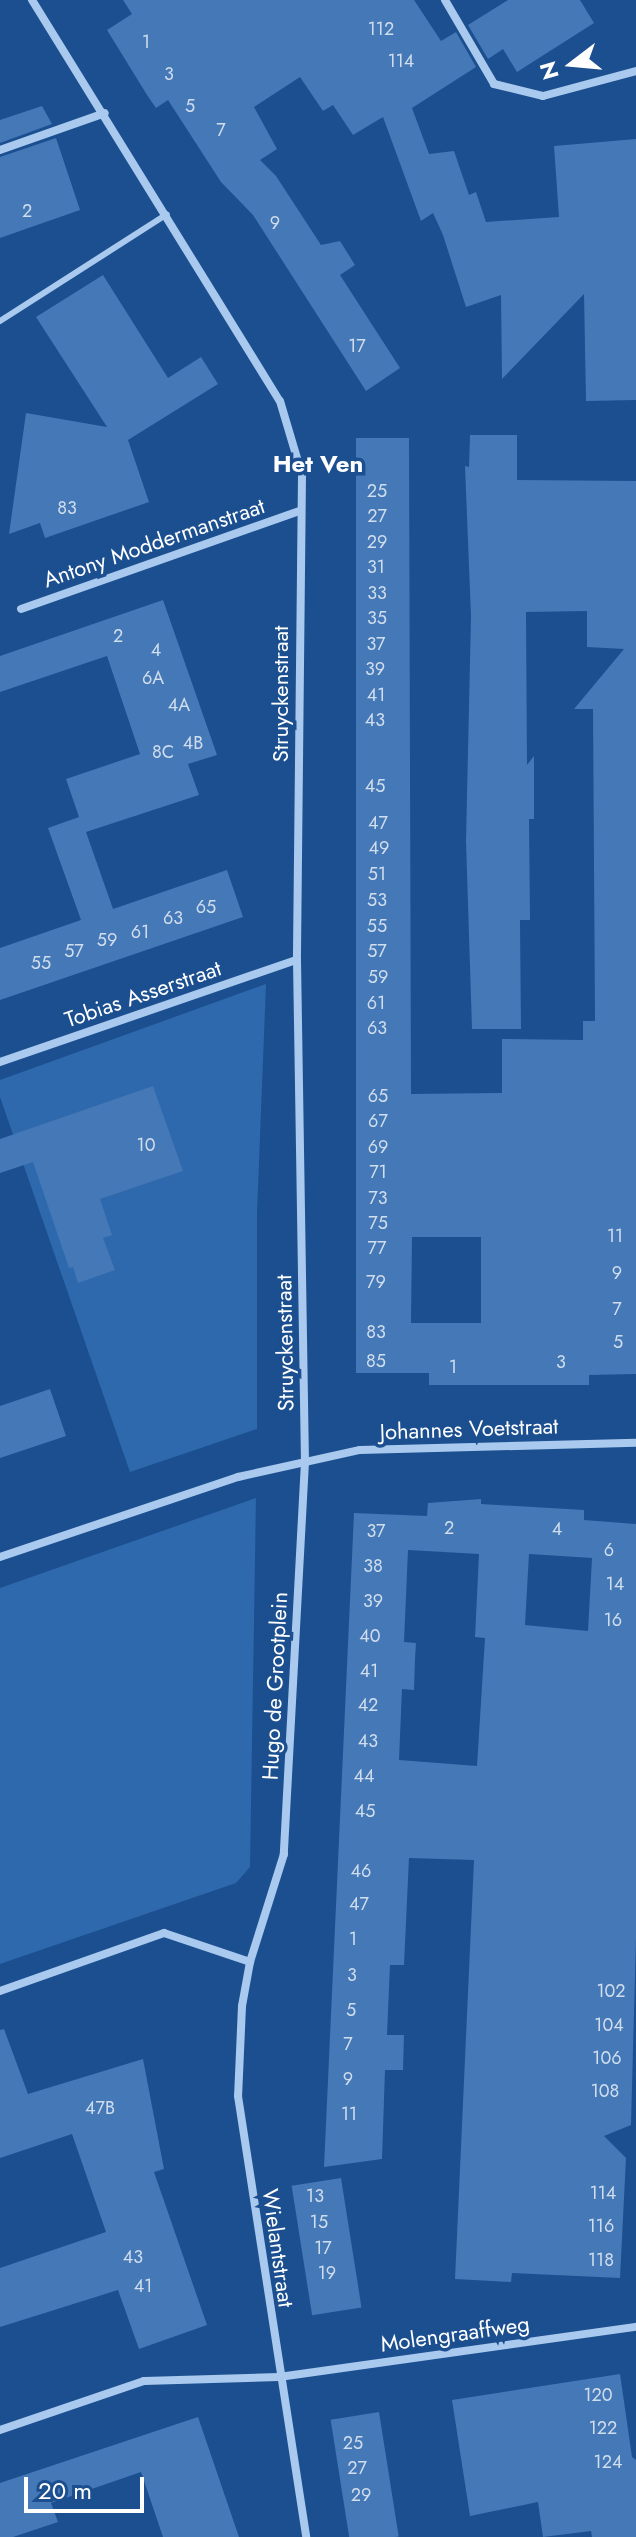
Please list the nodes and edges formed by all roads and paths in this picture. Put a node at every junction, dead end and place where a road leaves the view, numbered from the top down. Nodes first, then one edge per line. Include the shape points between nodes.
1 (32, 0) edge
2 (445, 0) edge
3 (636, 71) edge
4 (105, 113) junction
5 (0, 150) edge
6 (167, 214) junction
7 (0, 321) edge
8 (300, 511) junction
9 (21, 609) dead end
10 (297, 960) junction
11 (0, 1062) edge
12 (636, 1443) edge
13 (305, 1462) junction
14 (0, 1557) edge
15 (250, 1962) junction
16 (0, 1991) edge
17 (636, 2327) edge
18 (279, 2377) junction
19 (0, 2430) edge
20 (306, 2537) edge

1 - 4 street, Struyckenstraat
2 - 3 street via 494,84 543,96
4 - 5 street
4 - 6 street, Struyckenstraat
6 - 7 lane
6 - 8 street, Struyckenstraat via 280,401 302,475
8 - 9 street, Antony Moddermanstraat
8 - 10 street, Struyckenstraat
10 - 11 street, Tobias Asserstraat
10 - 13 street, Struyckenstraat
12 - 13 street, Johannes Voetstraat via 360,1450
13 - 14 street via 238,1477
13 - 15 street, Hugo de Grootplein via 284,1854
15 - 16 street via 164,1933
15 - 18 street, Wielantstraat via 242,2006 238,2096
17 - 18 street, Molengraaffweg
18 - 19 street, Molengraaffweg via 144,2381
18 - 20 street, Wielantstraat

